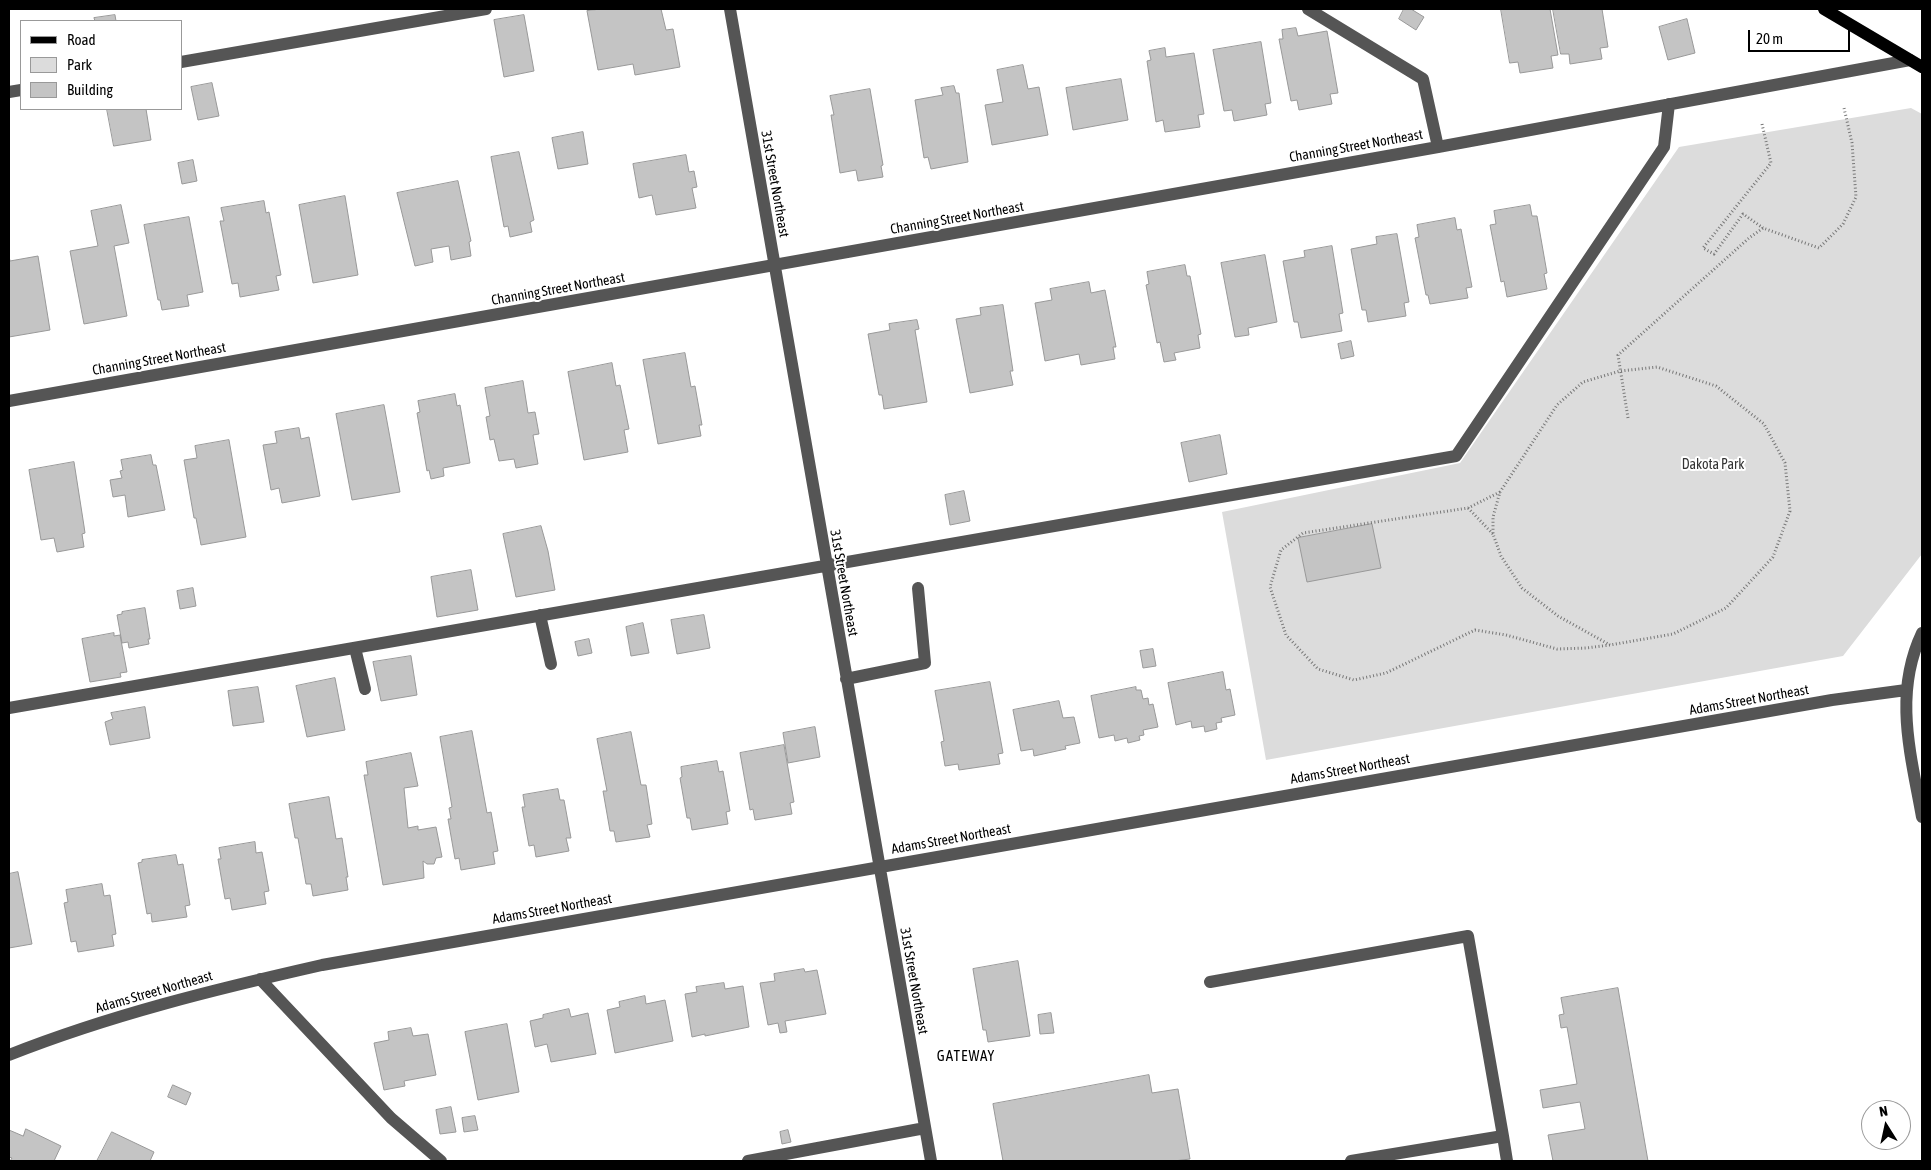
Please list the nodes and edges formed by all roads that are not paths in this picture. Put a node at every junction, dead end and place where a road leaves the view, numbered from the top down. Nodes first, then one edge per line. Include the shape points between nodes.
1 (486, 9) edge
2 (730, 9) edge
3 (1308, 9) edge
4 (1824, 9) edge
5 (1910, 60) junction
6 (182, 62) edge
7 (1922, 67) edge
8 (1669, 104) junction
9 (1438, 146) junction
10 (774, 265) junction
11 (9, 401) edge
12 (826, 565) junction
13 (918, 588) dead end
14 (540, 615) junction
15 (1922, 633) edge
16 (354, 648) junction
17 (551, 664) dead end
18 (846, 679) junction
19 (365, 689) dead end
20 (1906, 690) junction
21 (9, 708) edge
22 (1922, 817) edge
23 (879, 868) junction
24 (260, 979) junction
25 (1210, 982) dead end
26 (9, 1055) edge
27 (925, 1128) junction
28 (1503, 1136) junction
29 (441, 1161) edge
30 (748, 1161) edge
31 (931, 1161) edge
32 (1351, 1161) edge
33 (1507, 1161) edge

1 - 6 street
2 - 10 street, 31st Street Northeast
3 - 9 street via 1423,79
4 - 5 main road
5 - 7 main road
5 - 8 street, Channing Street Northeast
8 - 9 street, Channing Street Northeast
8 - 12 street via 1664,147 1456,456
9 - 10 street, Channing Street Northeast
10 - 11 street, Channing Street Northeast
10 - 12 street, 31st Street Northeast
12 - 14 street
12 - 18 street, 31st Street Northeast
13 - 18 street via 924,663
14 - 16 street
14 - 17 street
15 - 20 street
16 - 19 street
16 - 21 street
18 - 23 street, 31st Street Northeast
20 - 22 street via 1906,724
20 - 23 street, Adams Street Northeast via 1822,702
23 - 24 street, Adams Street Northeast via 322,965
23 - 27 street, 31st Street Northeast
24 - 26 street, Adams Street Northeast via 110,1019
24 - 29 street via 391,1118
25 - 28 street via 1468,936
27 - 30 street
27 - 31 street, 31st Street Northeast
28 - 32 street
28 - 33 street

